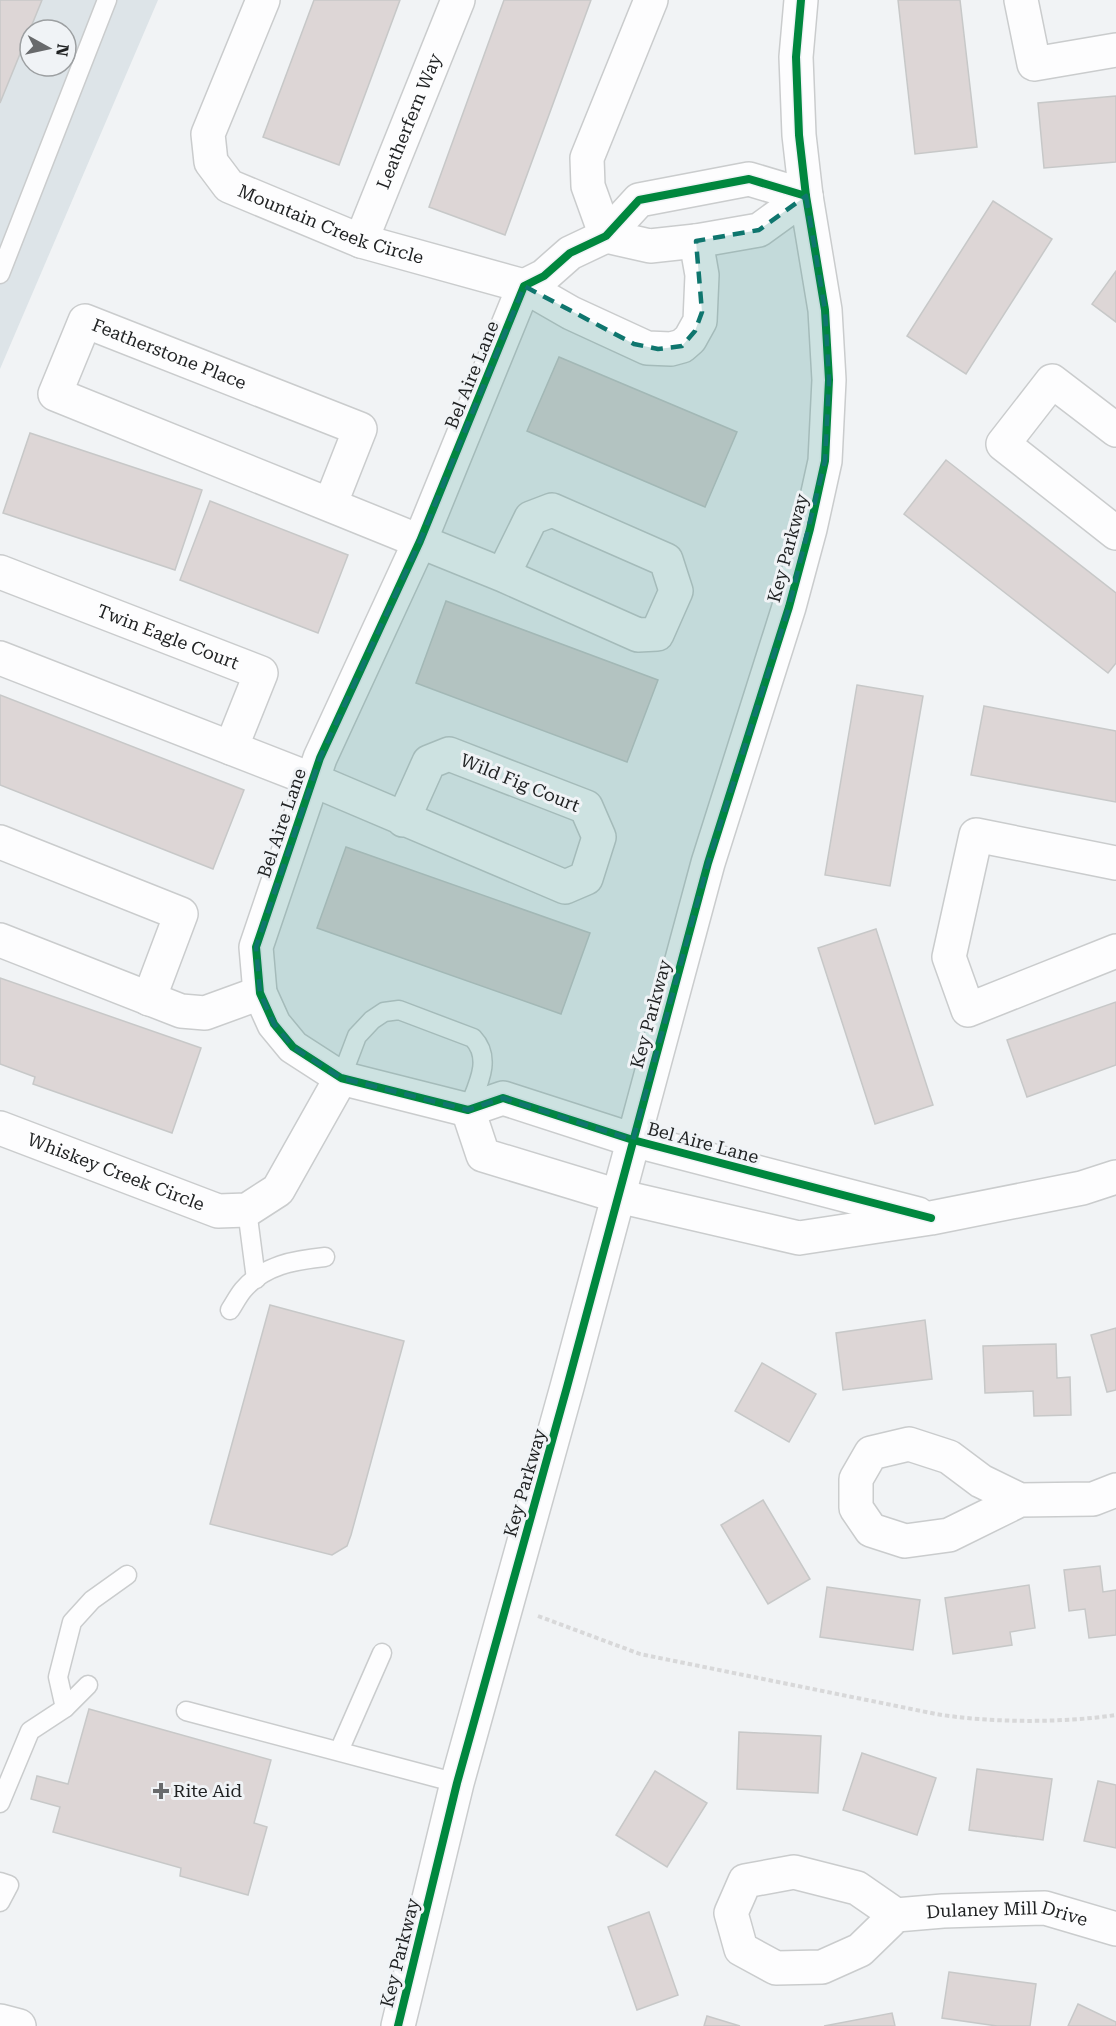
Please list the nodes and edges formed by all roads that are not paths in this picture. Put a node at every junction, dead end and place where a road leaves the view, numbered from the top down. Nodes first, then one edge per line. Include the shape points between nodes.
1 (107, 0) edge
2 (263, 0) edge
3 (458, 0) edge
4 (651, 0) edge
5 (801, 0) edge
6 (1021, 0) edge
7 (1116, 50) edge
8 (806, 196) junction
9 (606, 236) junction
10 (696, 241) junction
11 (361, 242) junction
12 (0, 274) edge
13 (524, 286) junction
14 (1116, 430) edge
15 (330, 505) junction
16 (1116, 533) edge
17 (420, 541) junction
18 (0, 572) edge
19 (503, 575) junction
20 (0, 658) edge
21 (231, 748) junction
22 (313, 780) junction
23 (403, 820) junction
24 (0, 842) edge
25 (1116, 863) edge
26 (0, 940) edge
27 (1116, 951) edge
28 (260, 993) junction
29 (149, 999) junction
30 (341, 1078) junction
31 (468, 1110) junction
32 (0, 1128) edge
33 (633, 1140) junction
34 (1116, 1177) edge
35 (618, 1196) junction
36 (247, 1210) junction
37 (931, 1218) junction
38 (325, 1257) dead end
39 (256, 1279) junction
40 (230, 1310) dead end
41 (1116, 1490) edge
42 (1020, 1500) dead end
43 (127, 1575) dead end
44 (382, 1653) dead end
45 (88, 1685) dead end
46 (65, 1708) junction
47 (186, 1711) dead end
48 (339, 1751) junction
49 (457, 1783) junction
50 (0, 1803) edge
51 (5, 1884) edge
52 (0, 1902) edge
53 (896, 1915) dead end
54 (1116, 1929) edge
55 (0, 2021) edge
56 (19, 2026) edge
57 (398, 2026) edge

1 - 12 lane
2 - 11 street, Mountain Creek Circle via 208,134 211,162 229,186
3 - 11 street, Leatherfern Way
4 - 9 street via 587,158 588,186
5 - 8 street, Key Parkway via 796,57
6 - 7 street via 1034,64
8 - 9 street via 749,179 639,200
8 - 10 street via 759,230
8 - 33 street, Key Parkway via 825,310 829,380 825,461 801,563 708,863
9 - 10 street via 650,246
9 - 13 street via 570,252 544,276
10 - 13 street, Mountain Creek Circle via 702,274 700,321 690,339 671,349 634,344
11 - 13 street, Mountain Creek Circle
13 - 17 street, Bel Aire Lane
14 - 16 street via 1052,381 1004,444
15 - 15 street, Featherstone Place via 360,429 85,321 56,394
15 - 17 street, Featherstone Place
17 - 19 street, Featherstone Place
17 - 22 street, Bel Aire Lane
18 - 21 street, Twin Eagle Court via 261,673
19 - 19 street, Featherstone Place via 638,635 657,634 676,591 666,560 552,510 531,518
20 - 21 street
21 - 22 street
22 - 23 street, Wild Fig Court
22 - 28 street, Bel Aire Lane via 256,947
23 - 23 street, Wild Fig Court via 564,887 586,878 599,837 586,807 449,754 429,762
24 - 29 street via 181,914
25 - 27 street via 976,835 949,957 968,1010
26 - 29 street
28 - 29 street via 205,1013 181,1011
28 - 30 street, Bel Aire Lane via 274,1024 293,1047
30 - 31 street, Bel Aire Lane
30 - 31 lane via 357,1035 384,1012 399,1010 473,1038 481,1047 484,1063
30 - 36 street via 278,1190
31 - 33 street, Bel Aire Lane via 503,1098
31 - 35 street, Bel Aire Lane via 483,1155
32 - 36 street, Whiskey Creek Circle via 218,1211
33 - 35 street, Key Parkway
33 - 37 street, Bel Aire Lane
34 - 37 street, Bel Aire Lane via 1082,1188
35 - 37 street, Bel Aire Lane via 800,1238
35 - 49 street, Key Parkway
36 - 39 lane
38 - 39 lane via 293,1260
39 - 40 lane via 243,1289
41 - 42 street via 1093,1499
43 - 46 lane via 92,1600 72,1622 58,1677
44 - 48 lane
45 - 46 lane
46 - 50 lane via 30,1731
47 - 48 lane
48 - 49 lane
49 - 57 street, Key Parkway
51 - 52 lane
53 - 54 street, Dulaney Mill Drive via 1045,1908
55 - 56 street

